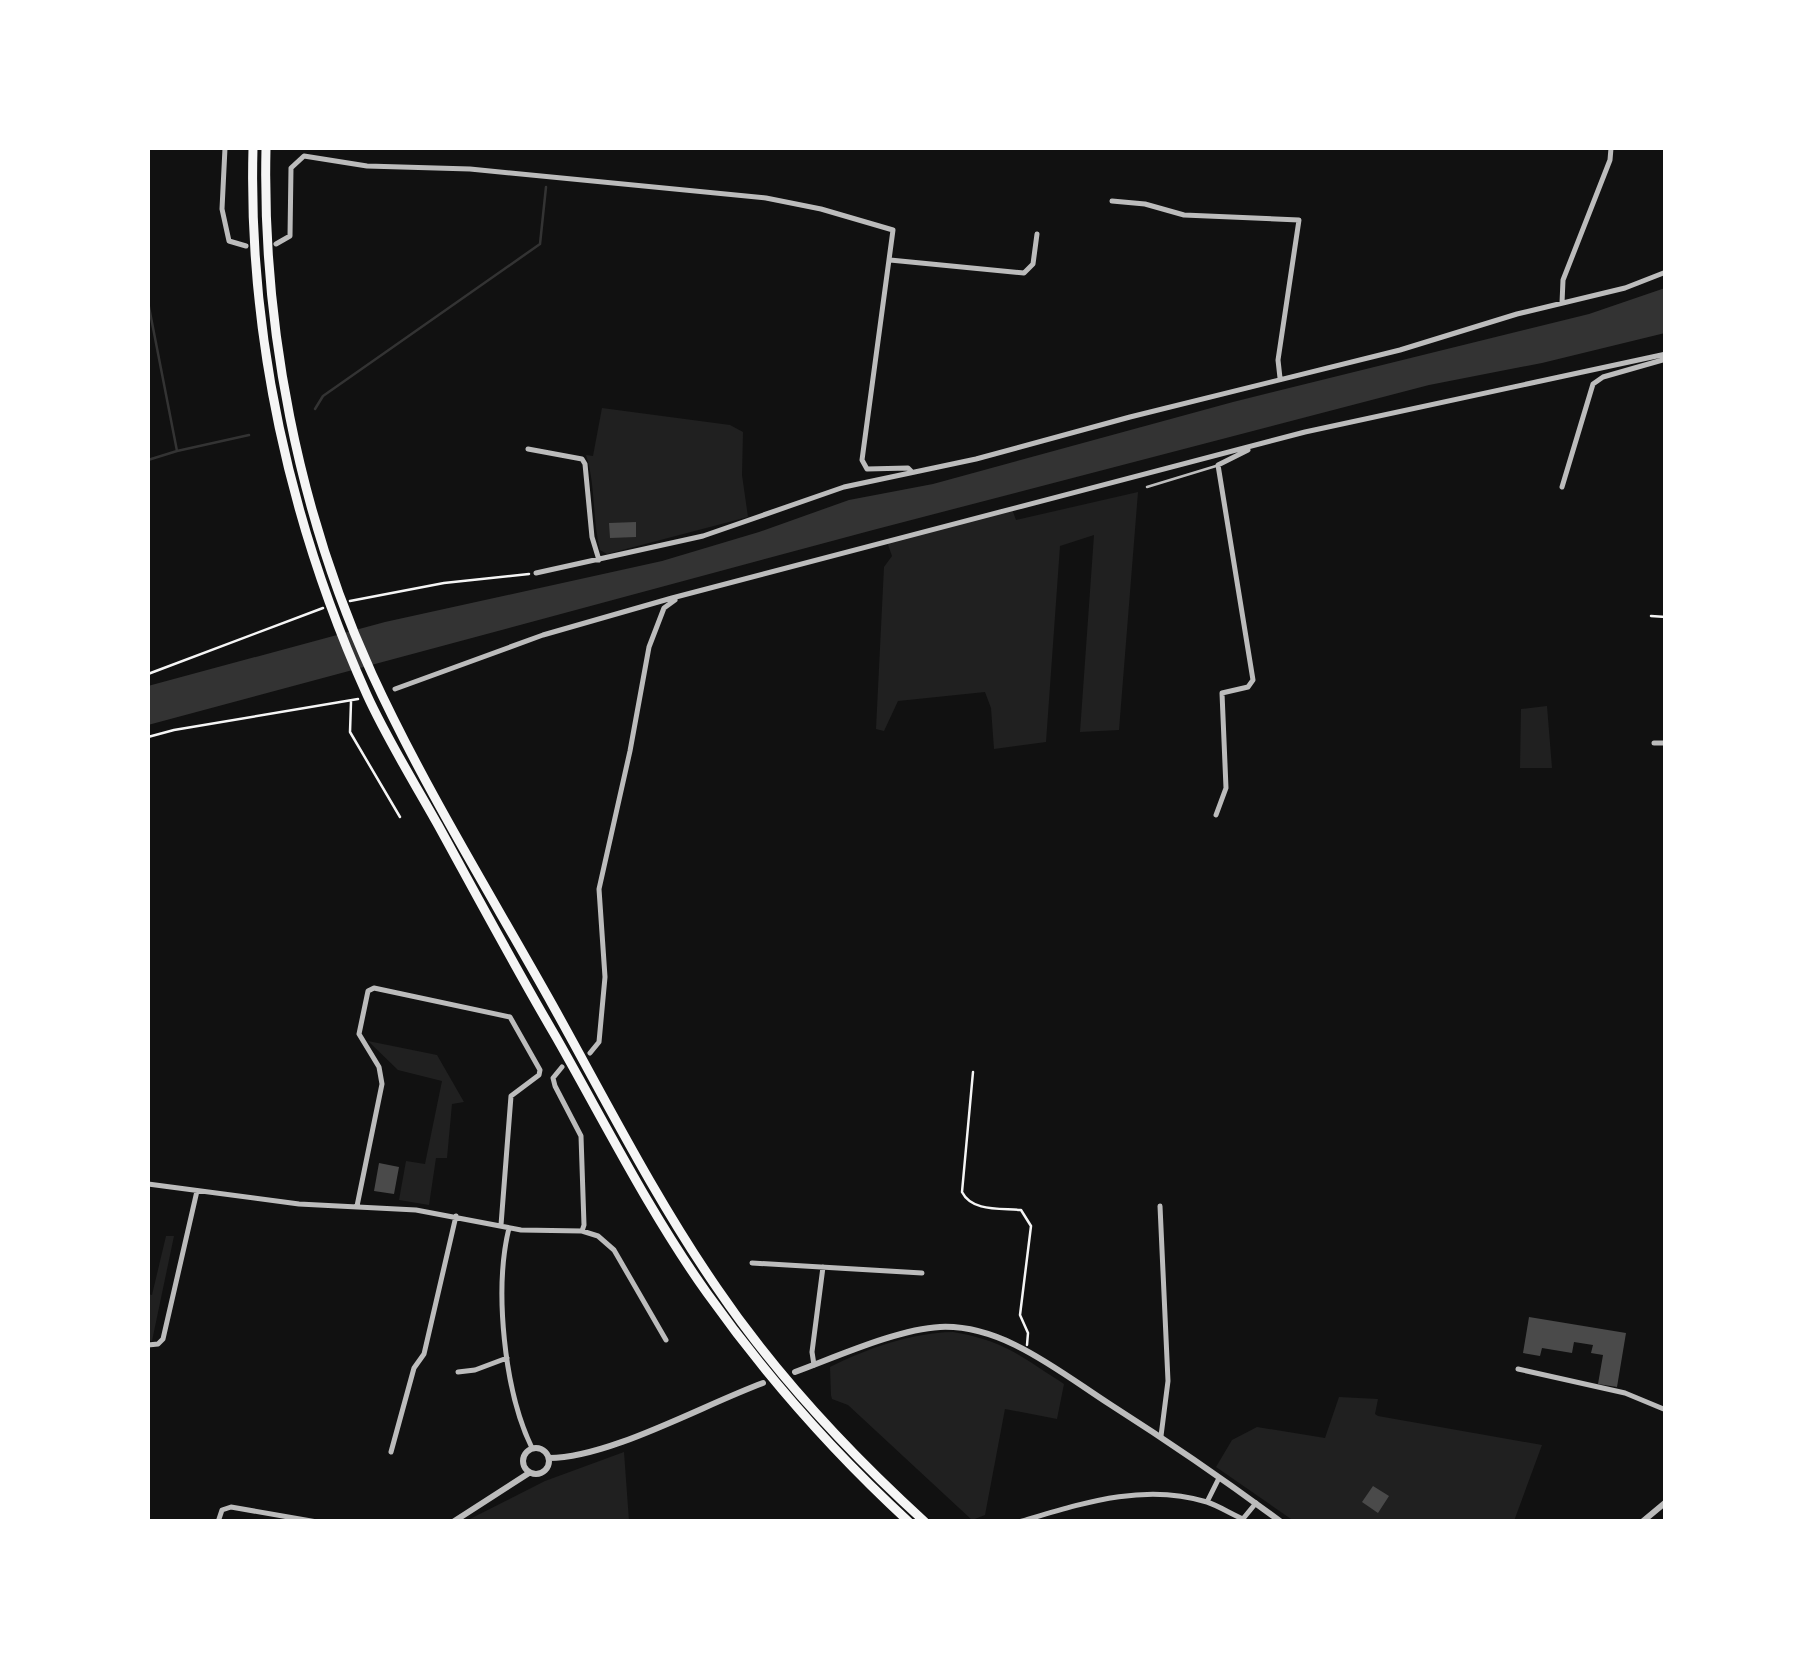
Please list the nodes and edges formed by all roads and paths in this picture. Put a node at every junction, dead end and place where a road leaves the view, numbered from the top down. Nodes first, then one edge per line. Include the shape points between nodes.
1 (225, 148) edge
2 (253, 148) edge
3 (266, 148) edge
4 (1611, 148) edge
5 (1112, 201) dead end
6 (1037, 234) dead end
7 (276, 244) dead end
8 (246, 246) dead end
9 (890, 260) junction
10 (1666, 272) edge
11 (1562, 303) junction
12 (1666, 356) edge
13 (1280, 378) junction
14 (1254, 445) junction
15 (528, 449) dead end
16 (1218, 466) junction
17 (912, 472) junction
18 (1147, 487) dead end
19 (1562, 487) dead end
20 (599, 560) junction
21 (536, 573) dead end
22 (683, 597) junction
23 (1651, 616) dead end
24 (1666, 617) edge
25 (395, 690) dead end
26 (364, 698) dead end
27 (351, 700) junction
28 (148, 737) edge
29 (1654, 743) dead end
30 (1666, 743) edge
31 (1216, 815) dead end
32 (400, 817) dead end
33 (590, 1053) dead end
34 (562, 1068) dead end
35 (973, 1072) dead end
36 (148, 1184) edge
37 (196, 1191) junction
38 (357, 1206) junction
39 (1160, 1206) dead end
40 (456, 1216) junction
41 (501, 1225) junction
42 (509, 1228) junction
43 (582, 1232) junction
44 (752, 1263) dead end
45 (823, 1268) junction
46 (922, 1273) dead end
47 (712, 1291) junction
48 (666, 1340) dead end
49 (148, 1345) edge
50 (1026, 1351) junction
51 (507, 1358) junction
52 (814, 1365) junction
53 (1518, 1369) dead end
54 (458, 1372) dead end
55 (795, 1372) dead end
56 (763, 1383) dead end
57 (1666, 1410) edge
58 (818, 1424) junction
59 (1161, 1436) junction
60 (532, 1448) junction
61 (392, 1452) dead end
62 (549, 1458) junction
63 (529, 1472) junction
64 (1220, 1477) junction
65 (1207, 1502) junction
66 (1666, 1502) edge
67 (1256, 1503) junction
68 (1242, 1520) edge
69 (218, 1522) edge
70 (317, 1522) edge
71 (453, 1522) edge
72 (909, 1522) edge
73 (925, 1522) edge
74 (1019, 1522) edge
75 (1281, 1522) edge
76 (1642, 1522) edge

1 - 8 street via 224,228 229,241
2 - 47 highway via 254,230 271,388 334,618 381,721 541,1011 679,1250
3 - 47 highway via 282,368 335,580 392,717
4 - 11 street via 1562,280
5 - 13 street via 1184,215 1300,220
6 - 9 street via 1033,264 1024,273
7 - 9 street via 290,236 291,168 304,156 773,198 893,230
9 - 17 street via 862,460 867,469
10 - 11 street
11 - 13 street
12 - 14 street
12 - 19 street via 1593,384
13 - 17 street
14 - 16 street
14 - 22 street
15 - 20 street via 586,464
16 - 18 lane
16 - 31 street via 1253,680 1222,693 1226,788
17 - 20 street via 844,487 703,536
20 - 21 street
22 - 25 street via 544,635
22 - 33 street via 664,608 650,647 599,889 602,1026
23 - 24 path
26 - 27 path
27 - 28 path
27 - 32 path via 350,732
29 - 30 street
34 - 43 street via 553,1078 584,1157
35 - 50 path via 962,1192 974,1205 1021,1210 1030,1226 1020,1315
36 - 37 street
37 - 38 street
37 - 49 street via 164,1339
38 - 40 street
38 - 41 street via 382,1084 379,1066 360,1038 368,990 374,988 510,1017 540,1070 511,1096
39 - 59 street via 1168,1381
40 - 41 street
40 - 61 street via 424,1354 414,1368
41 - 42 street
42 - 43 street
42 - 51 street via 502,1281
43 - 48 street via 614,1250
44 - 45 street
45 - 46 street
45 - 52 street
47 - 58 highway
50 - 52 street via 978,1332 939,1327
50 - 59 street
51 - 54 street
51 - 60 street
52 - 55 street
53 - 57 street via 1625,1393
56 - 62 street via 595,1452
58 - 72 highway
58 - 73 highway
59 - 64 street
60 - 62 street
60 - 63 street via 522,1462
62 - 63 street via 545,1470
63 - 71 street
64 - 65 street
64 - 67 street
65 - 68 street
65 - 74 street via 1121,1495
66 - 76 street
67 - 68 street
67 - 75 street
69 - 70 street via 222,1510 231,1508

